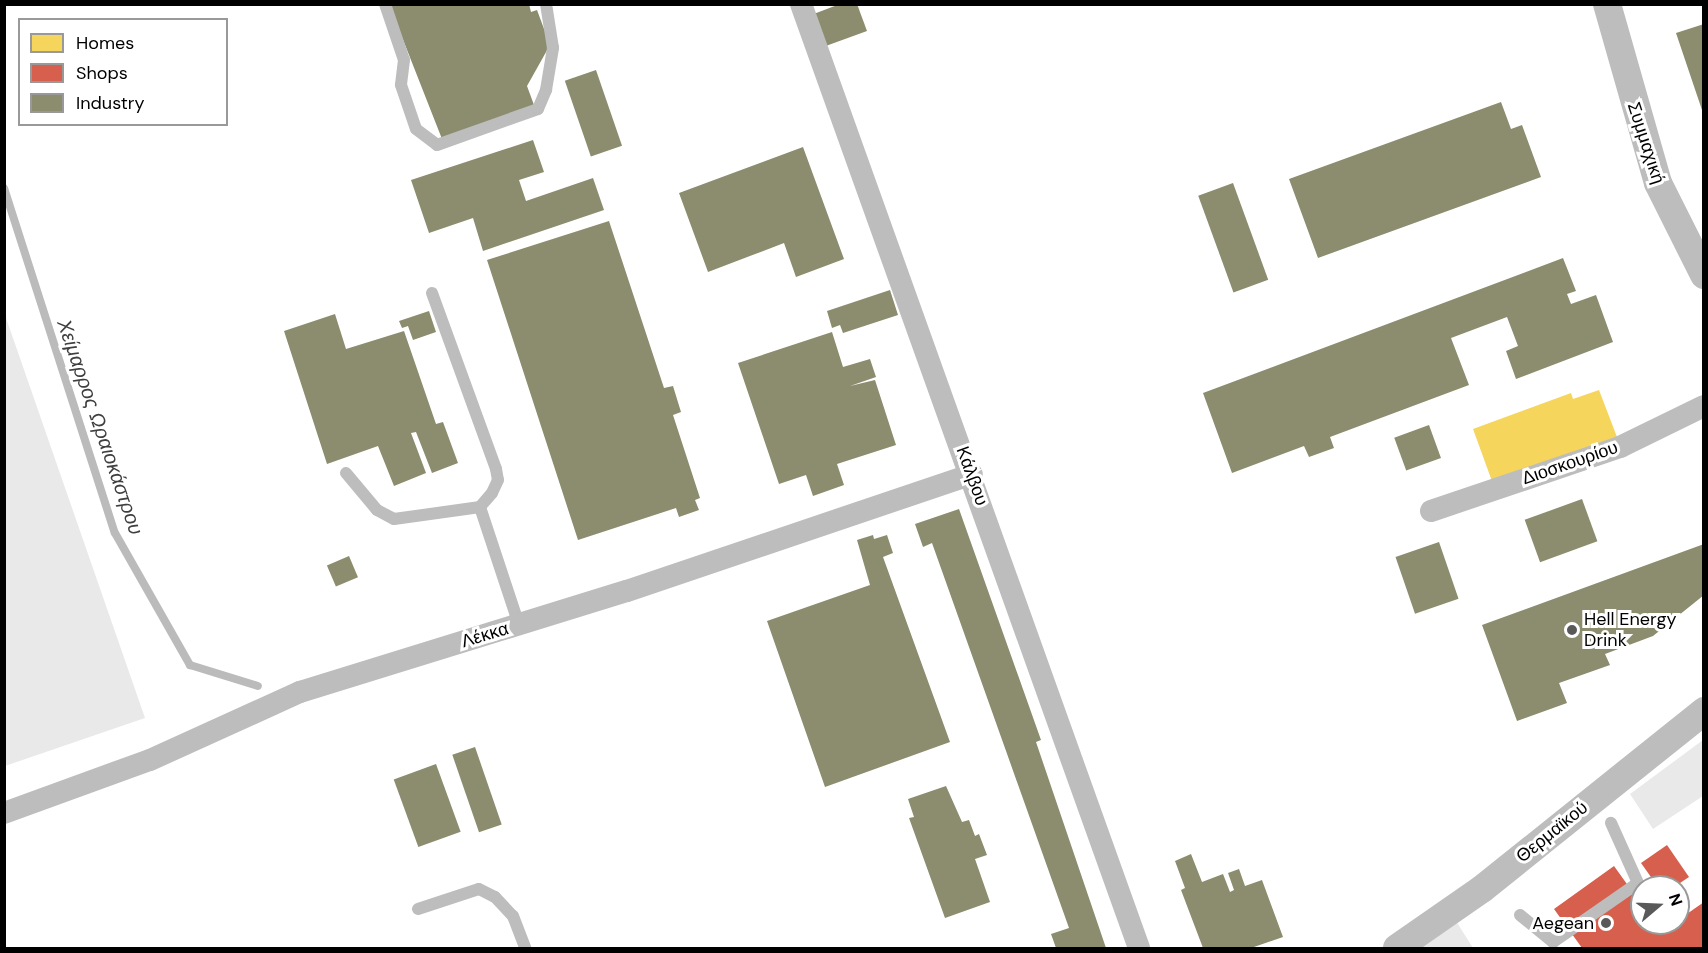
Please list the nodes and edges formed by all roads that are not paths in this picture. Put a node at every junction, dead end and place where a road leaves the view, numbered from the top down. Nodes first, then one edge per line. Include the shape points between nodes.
1 (385, 4) edge
2 (546, 4) edge
3 (801, 4) edge
4 (1607, 4) edge
5 (1704, 275) edge
6 (432, 292) dead end
7 (1704, 406) edge
8 (345, 473) dead end
9 (972, 474) junction
10 (480, 507) junction
11 (1431, 511) dead end
12 (519, 625) junction
13 (1704, 711) edge
14 (4, 813) edge
15 (1611, 823) dead end
16 (418, 909) dead end
17 (1520, 915) dead end
18 (525, 948) edge
19 (1139, 948) edge
20 (1397, 948) edge

1 - 2 lane via 404,60 401,85 416,129 437,145 538,109 554,48
3 - 9 street, Κάλβου
4 - 5 street, Συμμαχική via 1658,183
6 - 10 lane via 496,469 498,480
7 - 11 street, Διοσκουρίου via 1620,447
8 - 10 lane via 377,510 394,519
9 - 12 street, Λέκκα
9 - 19 street, Κάλβου
10 - 12 lane
12 - 14 street, Λέκκα via 269,703 150,760
13 - 20 street, Θερμαϊκού via 1482,889
15 - 17 lane via 1638,883 1553,942
16 - 18 lane via 479,889 495,897 513,916

